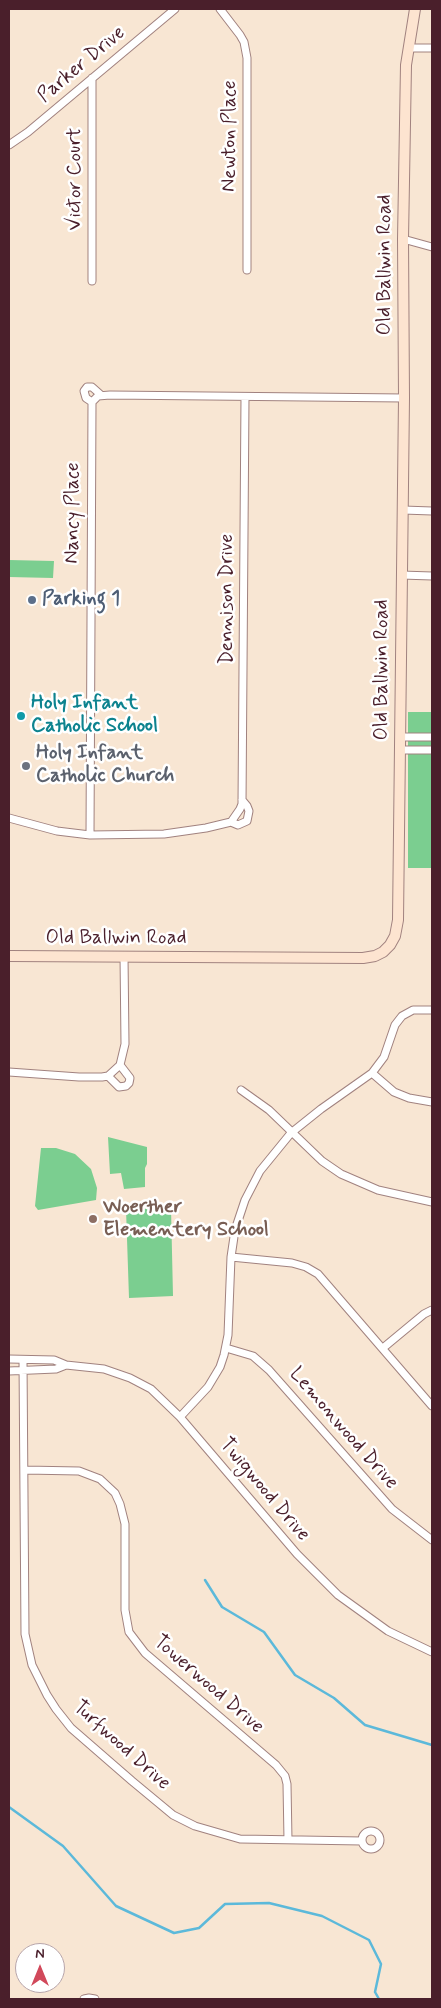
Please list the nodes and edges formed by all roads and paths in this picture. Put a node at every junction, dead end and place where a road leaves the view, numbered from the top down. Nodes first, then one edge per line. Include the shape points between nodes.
1 (174, 9) edge
2 (220, 9) edge
3 (415, 9) edge
4 (408, 48) junction
5 (432, 48) edge
6 (92, 78) junction
7 (9, 145) edge
8 (403, 239) junction
9 (432, 247) edge
10 (247, 270) dead end
11 (92, 281) dead end
12 (101, 395) junction
13 (246, 397) junction
14 (404, 398) junction
15 (92, 402) junction
16 (402, 510) junction
17 (432, 511) edge
18 (401, 575) junction
19 (432, 576) edge
20 (400, 737) junction
21 (432, 737) edge
22 (400, 750) junction
23 (432, 750) edge
24 (242, 800) junction
25 (9, 818) edge
26 (231, 822) junction
27 (90, 835) junction
28 (9, 956) edge
29 (124, 956) junction
30 (432, 1010) edge
31 (120, 1065) junction
32 (9, 1072) edge
33 (372, 1073) junction
34 (108, 1076) junction
35 (240, 1090) dead end
36 (432, 1102) edge
37 (291, 1133) junction
38 (432, 1202) edge
39 (231, 1257) junction
40 (432, 1310) edge
41 (226, 1348) junction
42 (382, 1348) junction
43 (9, 1359) edge
44 (23, 1360) junction
45 (66, 1365) junction
46 (9, 1370) edge
47 (23, 1370) junction
48 (432, 1406) edge
49 (180, 1417) junction
50 (25, 1470) junction
51 (432, 1540) edge
52 (432, 1652) edge
53 (288, 1840) junction
54 (362, 1840) dead end
55 (84, 1999) edge
56 (95, 1999) edge

1 - 6 street, Parker Drive
2 - 10 street, Newton Place via 240,35 247,58
3 - 4 street, Old Ballwin Road
4 - 5 street
4 - 8 street, Old Ballwin Road
6 - 7 street, Parker Drive
6 - 11 street, Victor Court
8 - 9 street
8 - 14 street, Old Ballwin Road
12 - 13 street, Nancy Place
12 - 15 street
12 - 15 street, Nancy Place via 92,386 87,387 84,391 86,398
13 - 14 street, Nancy Place
13 - 24 street, Dennison Drive
14 - 16 street, Old Ballwin Road
15 - 27 street, Nancy Place
16 - 17 street
16 - 18 street, Old Ballwin Road
18 - 19 street
18 - 20 street, Old Ballwin Road
20 - 21 street
20 - 22 street, Old Ballwin Road
22 - 23 street
22 - 29 street, Old Ballwin Road via 398,920 390,945 383,952 363,958
24 - 26 street, Dennison Drive
24 - 26 street, Dennison Drive via 249,811 246,821 238,825
25 - 27 street, Dennison Drive via 57,831
26 - 27 street, Dennison Drive via 164,834
28 - 29 street, Old Ballwin Road
29 - 31 street via 125,1044
30 - 33 street via 406,1012 398,1020 384,1057
31 - 34 street
31 - 34 street via 130,1083 119,1087
32 - 34 street
33 - 36 street via 394,1092
33 - 37 street
35 - 37 street via 269,1110
37 - 38 street via 322,1161 350,1179 384,1192
37 - 39 street via 253,1184 240,1215
39 - 41 street
39 - 42 street via 292,1263 312,1270
40 - 42 street
41 - 49 street via 220,1367 208,1387
41 - 51 street, Lemonwood Drive via 253,1356 270,1370 392,1510
42 - 48 street
43 - 44 street, Twigwood Drive
44 - 45 street, Twigwood Drive via 54,1360
44 - 47 street, Turfwood Drive
45 - 47 street, Twigwood Drive via 56,1369
45 - 49 street, Twigwood Drive via 104,1369 130,1378 151,1389
46 - 47 street, Twigwood Drive
47 - 50 street, Turfwood Drive
49 - 52 street, Twigwood Drive via 297,1554 338,1595 388,1631
50 - 53 street, Towerwood Drive via 79,1471 100,1479 115,1493 125,1524 125,1610 130,1632 145,1653 285,1776
50 - 53 street, Turfwood Drive via 25,1634 32,1665 46,1695 84,1740 184,1822 240,1839
53 - 54 street, Turfwood Drive
55 - 56 street

